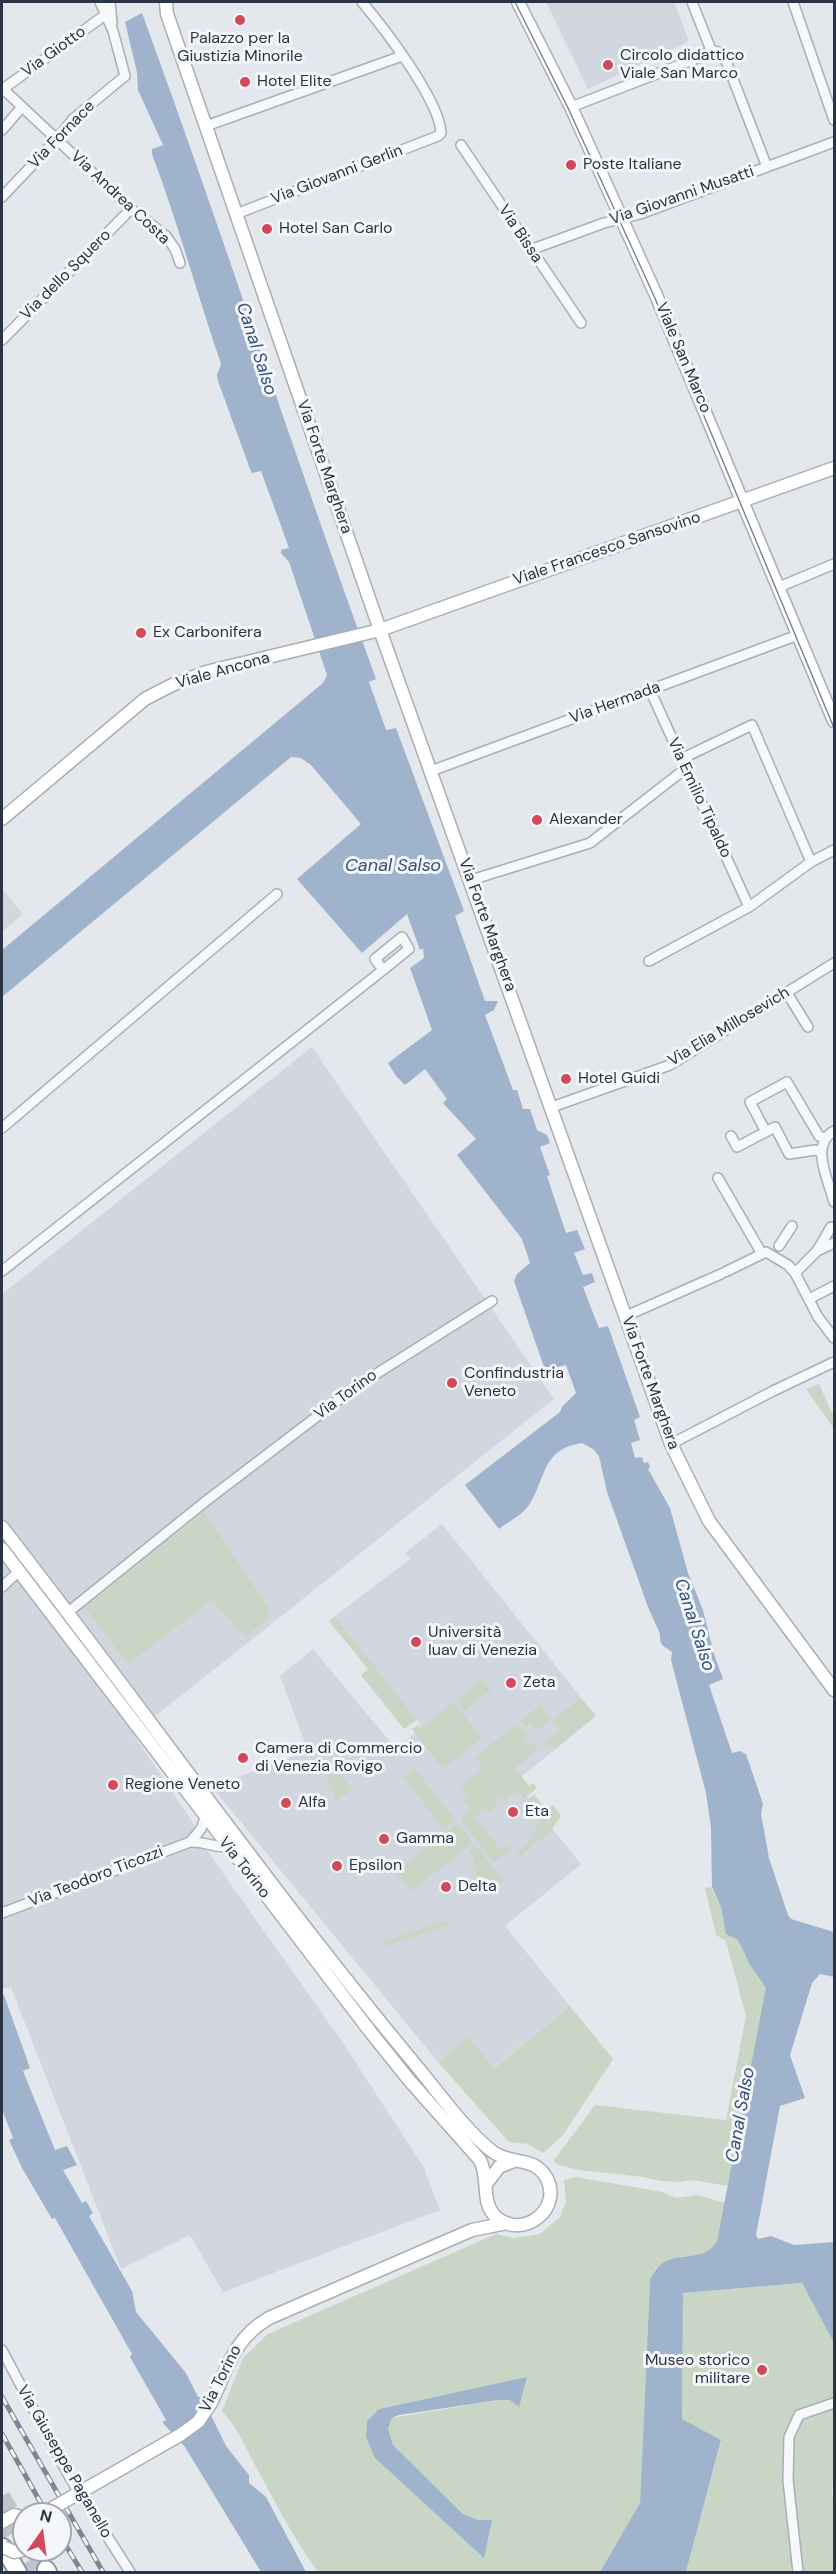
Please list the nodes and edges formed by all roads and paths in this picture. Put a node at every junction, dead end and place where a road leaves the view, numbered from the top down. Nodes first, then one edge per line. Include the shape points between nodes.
1 (100, 2) edge
2 (160, 2) edge
3 (362, 2) edge
4 (518, 2) edge
5 (692, 2) edge
6 (793, 2) edge
7 (109, 6) edge
8 (167, 8) edge
9 (711, 50) junction
10 (402, 56) junction
11 (2, 89) edge
12 (22, 107) junction
13 (571, 107) junction
14 (834, 120) edge
15 (206, 126) junction
16 (2, 130) edge
17 (57, 139) junction
18 (834, 142) edge
19 (461, 145) dead end
20 (766, 167) junction
21 (2, 197) edge
22 (128, 212) junction
23 (237, 214) junction
24 (622, 219) junction
25 (530, 250) junction
26 (180, 263) dead end
27 (581, 323) dead end
28 (2, 340) edge
29 (834, 468) edge
30 (743, 500) junction
31 (834, 564) edge
32 (779, 586) junction
33 (374, 631) junction
34 (798, 636) junction
35 (650, 690) junction
36 (834, 721) edge
37 (681, 759) junction
38 (685, 769) junction
39 (432, 771) junction
40 (2, 819) edge
41 (834, 850) edge
42 (811, 862) junction
43 (471, 880) junction
44 (277, 894) dead end
45 (749, 907) junction
46 (649, 961) dead end
47 (834, 963) edge
48 (383, 970) dead end
49 (787, 993) junction
50 (808, 1027) dead end
51 (552, 1107) junction
52 (2, 1128) edge
53 (770, 1130) junction
54 (834, 1131) edge
55 (731, 1136) dead end
56 (825, 1138) junction
57 (821, 1152) junction
58 (718, 1178) dead end
59 (834, 1202) edge
60 (792, 1226) dead end
61 (833, 1227) edge
62 (834, 1243) edge
63 (779, 1246) dead end
64 (817, 1251) junction
65 (762, 1254) junction
66 (2, 1271) edge
67 (795, 1273) junction
68 (834, 1286) edge
69 (809, 1299) junction
70 (492, 1301) dead end
71 (626, 1316) junction
72 (834, 1338) edge
73 (834, 1362) edge
74 (671, 1444) junction
75 (2, 1527) edge
76 (2, 1549) edge
77 (19, 1571) junction
78 (2, 1587) edge
79 (67, 1613) junction
80 (834, 1690) edge
81 (205, 1818) junction
82 (190, 1842) junction
83 (229, 1847) junction
84 (2, 1912) edge
85 (514, 2161) junction
86 (487, 2183) junction
87 (487, 2201) junction
88 (507, 2223) junction
89 (472, 2230) junction
90 (2, 2350) edge
91 (834, 2403) edge
92 (64, 2502) edge
93 (2, 2546) edge
94 (18, 2572) edge
95 (130, 2572) edge
96 (798, 2572) edge

1 - 7 street
2 - 8 street, Via Forte Marghera
3 - 10 street
4 - 13 street, Viale San Marco
5 - 9 street
6 - 14 street
7 - 11 street, Via Giotto
7 - 17 street, Via Fornace via 125,76 73,118
8 - 15 street, Via Forte Marghera
9 - 13 street
9 - 20 street via 723,53
10 - 15 street
10 - 23 street, Via Giovanni Gerlin via 432,105 441,129 438,136
11 - 12 street, Via Andrea Costa
12 - 16 street
12 - 17 street, Via Andrea Costa
13 - 24 street, Viale San Marco
15 - 23 street, Via Forte Marghera
17 - 21 street, Via Fornace
17 - 22 street, Via Andrea Costa
18 - 20 street, Via Giovanni Musatti
19 - 25 street, Via Bissa
20 - 24 street, Via Giovanni Musatti
22 - 26 street, Via Andrea Costa via 166,236
22 - 28 street, Via dello Squero
23 - 33 street, Via Forte Marghera
24 - 25 street, Via Giovanni Musatti
24 - 30 street, Viale San Marco
25 - 27 street, Via Bissa
29 - 30 street, Viale Francesco Sansovino
30 - 32 street, Viale San Marco
30 - 33 street, Viale Francesco Sansovino
31 - 32 street
32 - 34 street, Viale San Marco
33 - 39 street, Via Forte Marghera
33 - 40 street, Viale Ancona via 206,672 172,685 145,699
34 - 35 street, Via Hermada
34 - 36 street, Viale San Marco
35 - 37 street, Via Emilio Tipaldo
35 - 39 street, Via Hermada
37 - 38 street, Via Emilio Tipaldo
37 - 42 street via 752,725
38 - 43 street via 590,843
38 - 45 street, Via Emilio Tipaldo
39 - 43 street, Via Forte Marghera
41 - 42 street
42 - 45 street
43 - 51 street, Via Forte Marghera
44 - 52 street
45 - 46 street
47 - 49 street, Via Elia Millosevich
48 - 66 street
49 - 50 street
49 - 51 street, Via Elia Millosevich via 670,1065
51 - 71 street, Via Forte Marghera
53 - 55 street via 737,1147
53 - 56 street via 752,1105 787,1082 819,1136
53 - 57 street via 789,1154
54 - 56 street
56 - 57 street
57 - 59 street
58 - 65 street
60 - 63 street
61 - 64 street
62 - 64 street
64 - 67 street
65 - 67 street via 773,1256
65 - 71 street
67 - 69 street
68 - 69 street
69 - 72 street
70 - 79 street, Via Torino via 357,1386
71 - 74 street, Via Forte Marghera
73 - 74 street
74 - 80 street, Via Forte Marghera via 716,1531
75 - 79 street, Via Torino
76 - 77 street, Via Torino
77 - 78 street
77 - 81 street, Via Torino
79 - 85 street, Via Torino via 389,2033 484,2144
81 - 82 street
81 - 83 street, Via Torino
82 - 83 street
82 - 84 street, Via Teodoro Ticozzi
83 - 86 street, Via Torino via 394,2062 472,2151 484,2169
85 - 86 street via 499,2167
85 - 88 street, Via Torino via 527,2162 544,2173 550,2199 546,2210 534,2221 523,2225
86 - 87 street, Via Torino
87 - 88 street via 497,2218
87 - 89 street
88 - 89 street, Via Torino
89 - 92 street, Via Torino, bridge via 255,2326 233,2353 198,2422
90 - 95 street, Via Giuseppe Paganello via 70,2478
91 - 96 street via 799,2415 789,2437 788,2480
93 - 94 highway

